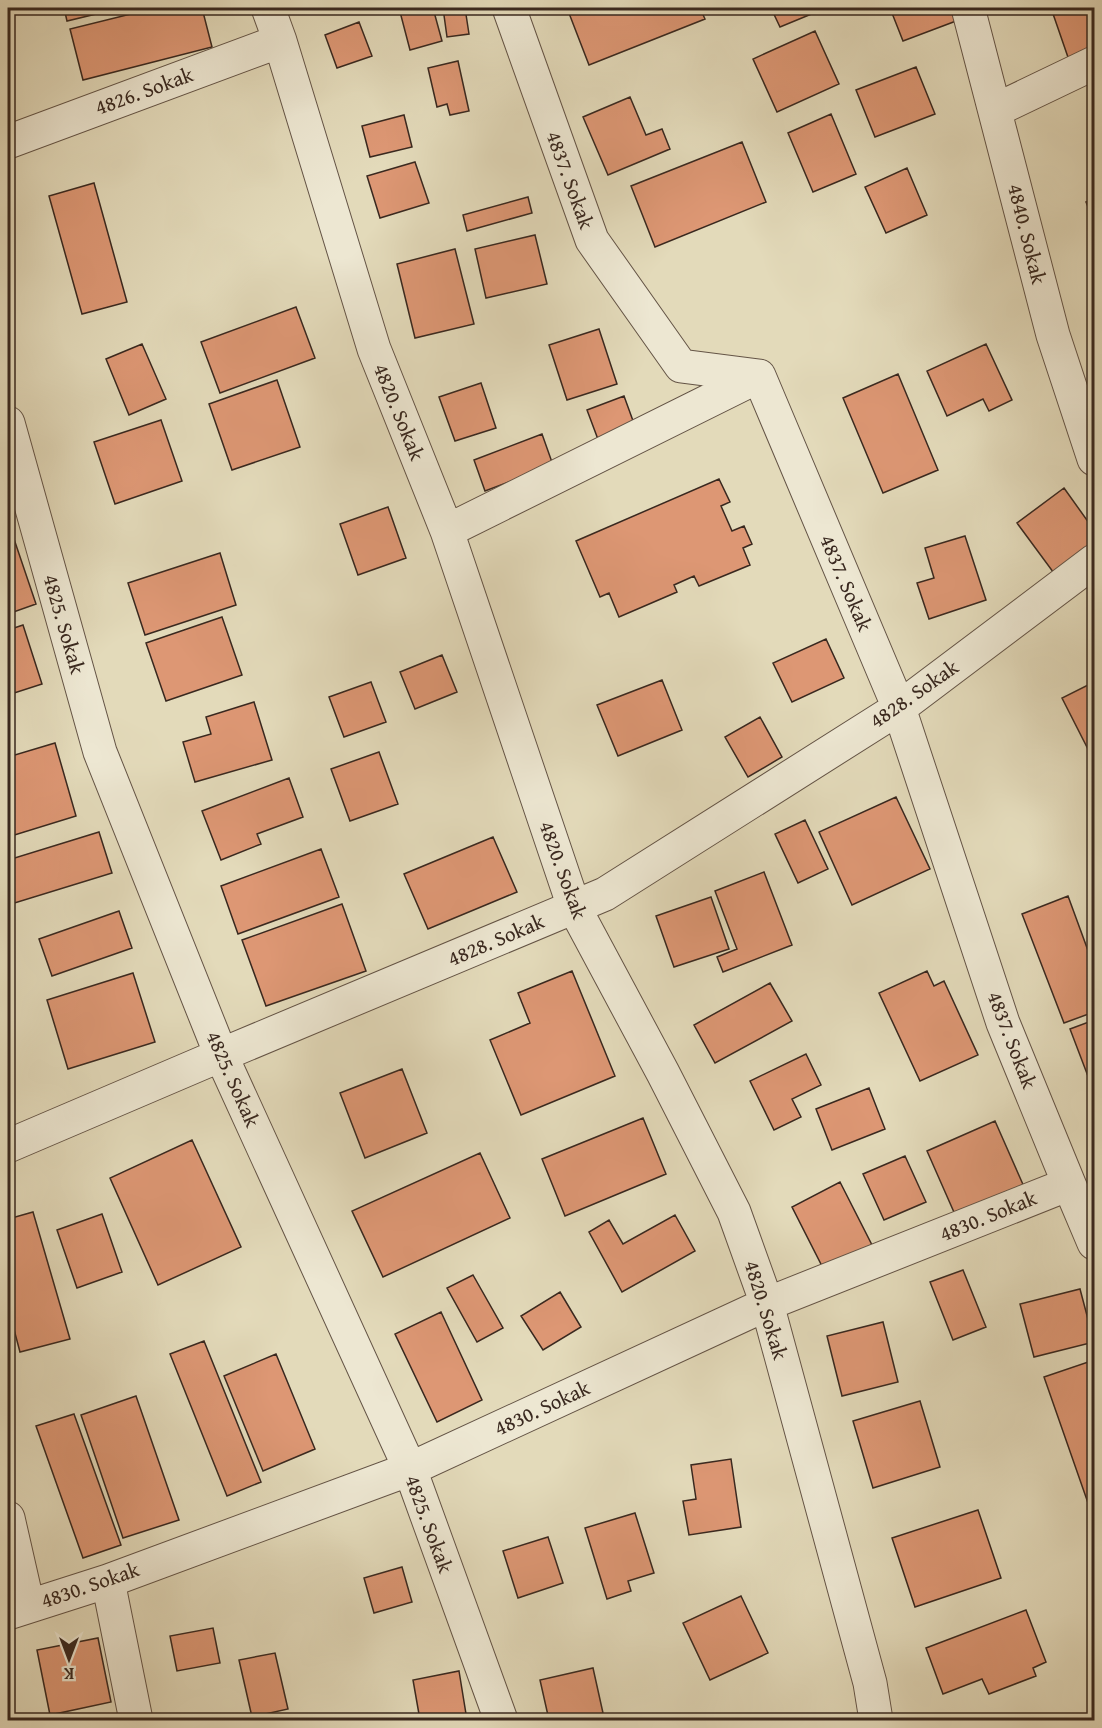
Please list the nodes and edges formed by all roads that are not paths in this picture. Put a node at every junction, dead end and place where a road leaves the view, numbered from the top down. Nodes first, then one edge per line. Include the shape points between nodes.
1 (268, 8) edge
2 (509, 8) edge
3 (968, 8) edge
4 (280, 41) junction
5 (1095, 63) edge
6 (996, 110) junction
7 (8, 142) edge
8 (759, 376) junction
9 (8, 423) edge
10 (1095, 459) edge
11 (447, 531) junction
12 (1095, 561) edge
13 (899, 708) junction
14 (574, 907) junction
15 (221, 1055) junction
16 (8, 1146) edge
17 (1069, 1184) junction
18 (1095, 1243) edge
19 (767, 1304) junction
20 (410, 1469) junction
21 (8, 1518) edge
22 (108, 1581) junction
23 (18, 1610) edge
24 (136, 1720) edge
25 (501, 1720) edge
26 (876, 1720) edge

1 - 4 street, 4820. Sokak
2 - 8 street, 4837. Sokak via 592,240 681,366
3 - 6 street, 4840. Sokak
4 - 7 street, 4826. Sokak
4 - 11 street, 4820. Sokak via 374,349
5 - 6 street
6 - 10 street, 4840. Sokak via 1053,335
8 - 11 street
8 - 13 street, 4837. Sokak
9 - 15 street, 4825. Sokak via 100,752
11 - 14 street, 4820. Sokak
12 - 13 street, 4828. Sokak
13 - 14 street, 4828. Sokak via 605,894
13 - 17 street, 4837. Sokak via 1004,1023
14 - 15 street, 4828. Sokak
14 - 19 street, 4820. Sokak via 734,1212
15 - 16 street, 4828. Sokak
15 - 20 street, 4825. Sokak
17 - 18 street, 4837. Sokak
17 - 19 street, 4830. Sokak
19 - 20 street, 4830. Sokak
19 - 26 street, 4820. Sokak via 867,1672
20 - 22 street, 4830. Sokak
20 - 25 street, 4825. Sokak
21 - 23 street
22 - 23 street, 4830. Sokak
22 - 24 street

